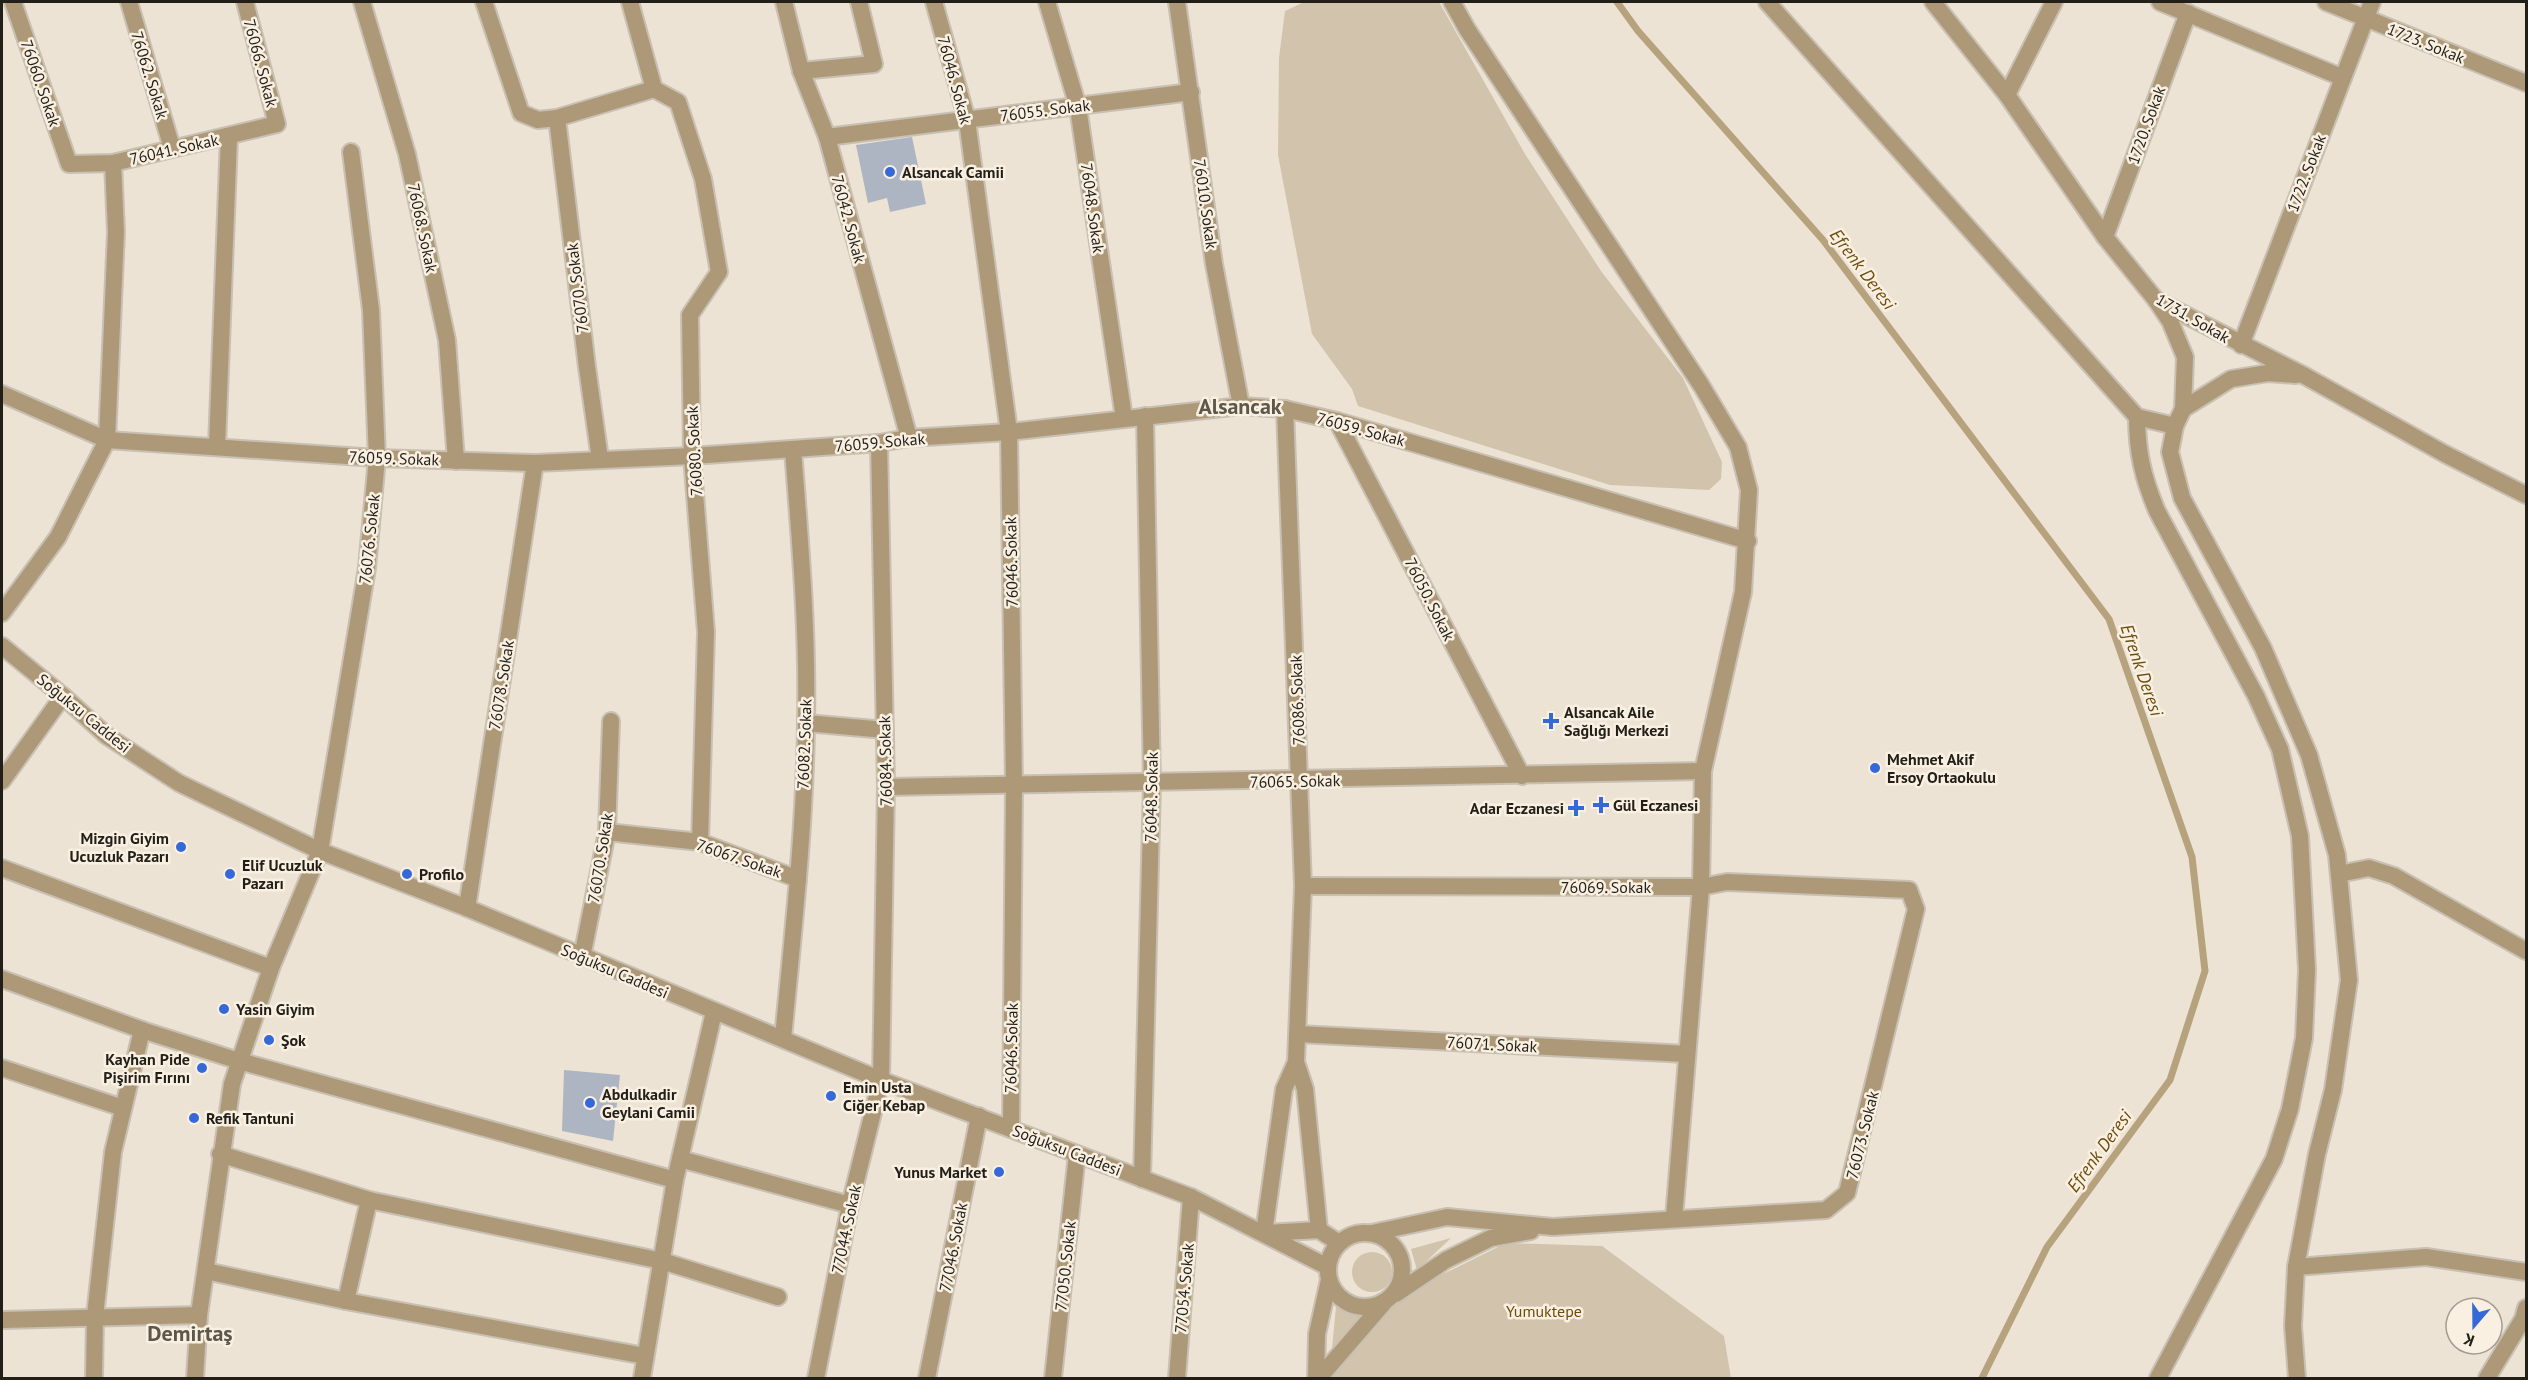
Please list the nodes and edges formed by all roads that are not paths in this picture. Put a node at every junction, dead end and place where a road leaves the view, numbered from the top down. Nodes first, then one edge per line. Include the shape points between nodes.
1 (13, 2) edge
2 (129, 2) edge
3 (245, 2) edge
4 (362, 2) edge
5 (484, 2) edge
6 (630, 2) edge
7 (784, 2) edge
8 (859, 2) edge
9 (934, 2) edge
10 (1047, 2) edge
11 (1177, 2) edge
12 (1452, 2) edge
13 (1767, 2) edge
14 (1933, 2) edge
15 (2054, 2) edge
16 (2160, 2) edge
17 (2326, 2) edge
18 (2372, 2) edge
19 (2188, 13) junction
20 (2365, 18) junction
21 (801, 71) junction
22 (2342, 77) junction
23 (2526, 83) edge
24 (654, 89) junction
25 (1191, 92) junction
26 (2007, 95) junction
27 (1078, 106) junction
28 (558, 118) junction
29 (967, 120) junction
30 (277, 124) joint
31 (229, 137) junction
32 (827, 137) junction
33 (172, 148) junction
34 (351, 152) dead end
35 (113, 163) junction
36 (69, 164) joint
37 (2105, 237) junction
38 (2156, 300) junction
39 (2241, 345) junction
40 (2305, 376) junction
41 (2, 394) edge
42 (1241, 406) junction
43 (1285, 409) junction
44 (2183, 409) junction
45 (1145, 416) junction
46 (2137, 417) junction
47 (1124, 418) junction
48 (1337, 421) junction
49 (2175, 426) junction
50 (1009, 432) junction
51 (909, 438) junction
52 (107, 440) junction
53 (879, 443) junction
54 (217, 446) junction
55 (793, 450) junction
56 (692, 456) junction
57 (377, 458) junction
58 (600, 459) junction
59 (456, 460) junction
60 (535, 463) junction
61 (2526, 495) edge
62 (1748, 541) junction
63 (2, 613) edge
64 (2, 646) edge
65 (63, 696) junction
66 (611, 721) dead end
67 (806, 723) junction
68 (885, 730) junction
69 (1703, 771) junction
70 (1522, 776) junction
71 (2, 781) edge
72 (1300, 781) junction
73 (1152, 783) junction
74 (1014, 787) junction
75 (886, 788) junction
76 (607, 832) junction
77 (700, 842) junction
78 (320, 851) junction
79 (2, 868) edge
80 (2339, 874) junction
81 (798, 879) junction
82 (1303, 886) junction
83 (1701, 887) junction
84 (1909, 890) joint
85 (467, 908) junction
86 (2526, 951) edge
87 (582, 957) junction
88 (271, 968) junction
89 (2, 979) edge
90 (714, 1012) junction
91 (142, 1030) junction
92 (1298, 1034) junction
93 (783, 1038) junction
94 (1687, 1054) junction
95 (239, 1061) junction
96 (1296, 1062) junction
97 (2, 1068) edge
98 (881, 1080) junction
99 (123, 1108) junction
100 (979, 1116) junction
101 (1011, 1129) junction
102 (1077, 1154) junction
103 (220, 1155) junction
104 (680, 1159) junction
105 (1142, 1179) junction
106 (675, 1180) junction
107 (1191, 1197) junction
108 (369, 1200) junction
109 (850, 1206) junction
110 (1674, 1218) junction
111 (1553, 1227) junction
112 (1319, 1230) junction
113 (1264, 1233) junction
114 (1372, 1233) junction
115 (1339, 1243) junction
116 (662, 1261) junction
117 (2296, 1267) junction
118 (206, 1271) junction
119 (2526, 1272) edge
120 (1328, 1273) junction
121 (778, 1297) dead end
122 (1389, 1299) junction
123 (346, 1301) junction
124 (2526, 1308) edge
125 (199, 1315) junction
126 (95, 1316) junction
127 (2, 1320) edge
128 (645, 1356) junction
129 (94, 1378) edge
130 (195, 1378) edge
131 (642, 1378) edge
132 (816, 1378) edge
133 (927, 1378) edge
134 (1053, 1378) edge
135 (1177, 1378) edge
136 (1317, 1378) edge
137 (2158, 1378) edge
138 (2297, 1378) edge
139 (2487, 1378) edge

1 - 36 street, 76060. Sokak
2 - 33 street, 76062. Sokak
3 - 30 street, 76066. Sokak
4 - 59 street, 76068. Sokak via 407,154 447,340
5 - 28 street via 521,113 538,120
6 - 24 street
7 - 21 street, 76042. Sokak
8 - 21 street via 874,64
9 - 29 street, 76046. Sokak
10 - 27 street, 76048. Sokak
11 - 25 street, 76010. Sokak
12 - 62 street via 1738,447 1749,490
13 - 46 street
14 - 26 street, 1731. Sokak
15 - 26 street
16 - 19 street
17 - 20 street, 1723. Sokak
18 - 20 street, 1722. Sokak
19 - 22 street
19 - 37 street, 1720. Sokak
20 - 22 street, 1722. Sokak
20 - 23 street, 1723. Sokak
21 - 32 street, 76042. Sokak
22 - 39 street, 1722. Sokak
24 - 28 street
24 - 56 street, 76080. Sokak via 678,102 703,179 719,272 690,315
25 - 27 street, 76055. Sokak
25 - 42 street, 76010. Sokak via 1214,264
26 - 37 street, 1731. Sokak
27 - 29 street, 76055. Sokak
27 - 47 street, 76048. Sokak
28 - 58 street, 76070. Sokak
29 - 32 street, 76055. Sokak
29 - 50 street, 76046. Sokak
30 - 31 street, 76041. Sokak
31 - 33 street, 76041. Sokak
31 - 54 street
32 - 51 street, 76042. Sokak
33 - 35 street, 76041. Sokak
34 - 57 street, 76076. Sokak via 371,310
35 - 36 street, 76041. Sokak
35 - 52 street via 116,232
37 - 38 street, 1731. Sokak
38 - 39 street, 1731. Sokak
38 - 44 street via 2185,357
39 - 40 street, 1731. Sokak
40 - 44 street via 2268,373 2231,380
40 - 61 street, 1731. Sokak
41 - 52 street, 76059. Sokak
42 - 43 street, 76059. Sokak
42 - 45 street, 76059. Sokak
43 - 48 street, 76059. Sokak
43 - 72 street, 76086. Sokak
44 - 49 street
45 - 47 street, 76059. Sokak
45 - 73 street, 76048. Sokak
46 - 49 street
46 - 137 street via 2144,479 2157,511 2256,696 2280,749 2300,836 2307,970 2304,1038 2290,1109 2274,1159
47 - 50 street, 76059. Sokak
48 - 62 street, 76059. Sokak
48 - 70 street, 76050. Sokak
49 - 80 street via 2170,452 2182,498 2263,648 2309,755
50 - 51 street, 76059. Sokak
50 - 74 street, 76046. Sokak
51 - 53 street, 76059. Sokak
52 - 54 street, 76059. Sokak
52 - 63 street via 58,537
53 - 55 street, 76059. Sokak
53 - 68 street, 76084. Sokak
54 - 57 street, 76059. Sokak
55 - 56 street, 76059. Sokak
55 - 67 street, 76082. Sokak via 806,620
56 - 58 street, 76059. Sokak
56 - 77 street, 76080. Sokak via 706,632
57 - 59 street, 76059. Sokak
57 - 78 street, 76076. Sokak via 367,568
58 - 60 street, 76059. Sokak
59 - 60 street, 76059. Sokak
60 - 85 street, 76078. Sokak
62 - 69 street via 1743,592
64 - 65 street, Soğuksu Caddesi
65 - 71 street
65 - 78 street, Soğuksu Caddesi via 107,736 179,783
66 - 76 street, 76070. Sokak
67 - 68 street
67 - 81 street, 76082. Sokak
68 - 75 street, 76084. Sokak
69 - 70 street, 76065. Sokak
69 - 83 street
70 - 72 street, 76065. Sokak
72 - 73 street, 76065. Sokak
72 - 82 street, 76086. Sokak
73 - 74 street, 76065. Sokak
73 - 105 street, 76048. Sokak
74 - 75 street, 76065. Sokak
74 - 101 street, 76046. Sokak
75 - 98 street, 76084. Sokak
76 - 77 street, 76067. Sokak
76 - 87 street, 76070. Sokak
77 - 81 street, 76067. Sokak
78 - 85 street, Soğuksu Caddesi
78 - 88 street, 76076. Sokak
79 - 88 street
80 - 86 street via 2369,868 2394,876
80 - 117 street via 2349,981 2333,1090
81 - 93 street, 76082. Sokak
82 - 83 street, 76069. Sokak
82 - 92 street, 76086. Sokak
83 - 84 street, 76069. Sokak via 1727,882
83 - 94 street
84 - 110 street, 76073. Sokak via 1916,909 1847,1193 1826,1210
85 - 87 street, Soğuksu Caddesi
87 - 90 street, Soğuksu Caddesi
88 - 95 street, 76076. Sokak
89 - 91 street
90 - 93 street, Soğuksu Caddesi
90 - 104 street
91 - 95 street
91 - 99 street
92 - 94 street, 76071. Sokak
92 - 96 street, 76086. Sokak
93 - 98 street, Soğuksu Caddesi
94 - 110 street
95 - 103 street, 76076. Sokak
95 - 106 street
96 - 112 street, 76086. Sokak via 1305,1089
96 - 113 street, 76086. Sokak via 1284,1089
97 - 99 street
98 - 100 street, Soğuksu Caddesi
98 - 109 street, 77044. Sokak
99 - 126 street via 113,1152
100 - 101 street, Soğuksu Caddesi
100 - 133 street, 77046. Sokak
101 - 102 street, Soğuksu Caddesi
102 - 105 street, Soğuksu Caddesi
102 - 134 street, 77050. Sokak
103 - 108 street
103 - 118 street, 76076. Sokak
104 - 106 street
104 - 109 street
105 - 107 street, Soğuksu Caddesi
106 - 116 street
107 - 113 street, Soğuksu Caddesi
107 - 135 street, 77054. Sokak
108 - 116 street
108 - 123 street
109 - 132 street, 77044. Sokak
110 - 111 street, 76073. Sokak
111 - 114 street via 1447,1217
111 - 122 street via 1491,1238 1446,1260
112 - 113 street
112 - 115 street
113 - 120 street, Soğuksu Caddesi
114 - 115 street via 1360,1233
114 - 122 street via 1388,1241 1400,1254 1401,1282
115 - 120 street via 1331,1254
116 - 121 street
116 - 128 street
117 - 119 street via 2426,1257
117 - 138 street via 2293,1326
118 - 123 street
118 - 125 street, 76076. Sokak
120 - 122 street via 1334,1292 1355,1307 1369,1308
120 - 136 street via 1317,1334
122 - 136 street
123 - 128 street
124 - 139 street
125 - 126 street
125 - 130 street, 76076. Sokak
126 - 127 street
126 - 129 street
128 - 131 street

